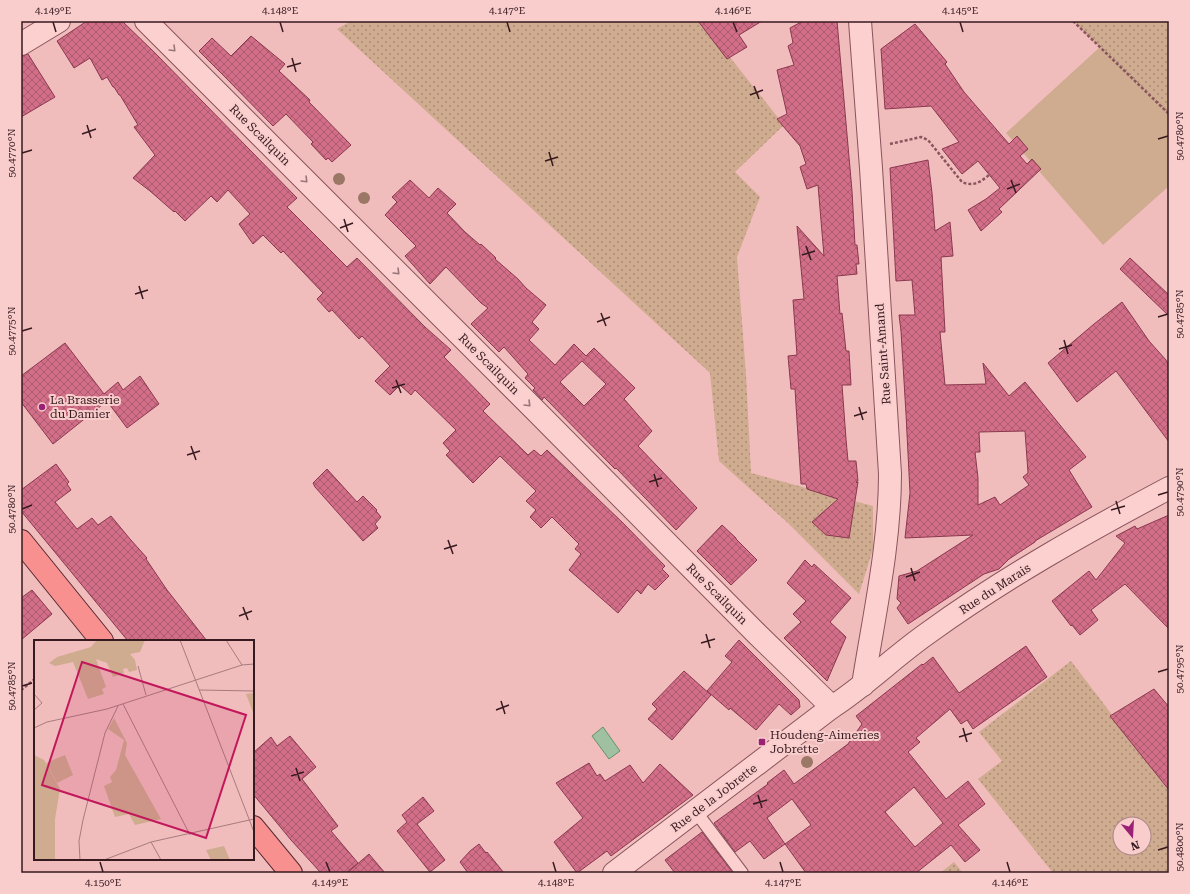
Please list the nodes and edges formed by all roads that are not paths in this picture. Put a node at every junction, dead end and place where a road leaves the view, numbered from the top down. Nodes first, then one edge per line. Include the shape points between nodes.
1 (59, 21) edge
2 (146, 21) edge
3 (860, 21) edge
4 (21, 44) edge
5 (1169, 488) edge
6 (21, 541) edge
7 (101, 640) edge
8 (863, 685) junction
9 (832, 707) junction
10 (696, 812) junction
11 (254, 828) edge
12 (291, 873) edge
13 (614, 873) edge
14 (742, 873) edge

1 - 4 street
2 -> 9 street, Rue Scailquin
3 - 8 street, Rue Saint-Amand via 890,466 889,521
5 - 8 street, Rue du Marais via 1093,528 1001,583 927,633
6 - 7 main road
8 - 9 street, Rue du Marais
9 - 10 street, Rue de la Jobrette
10 - 13 street, Rue de la Jobrette
10 - 14 lane
11 - 12 main road

